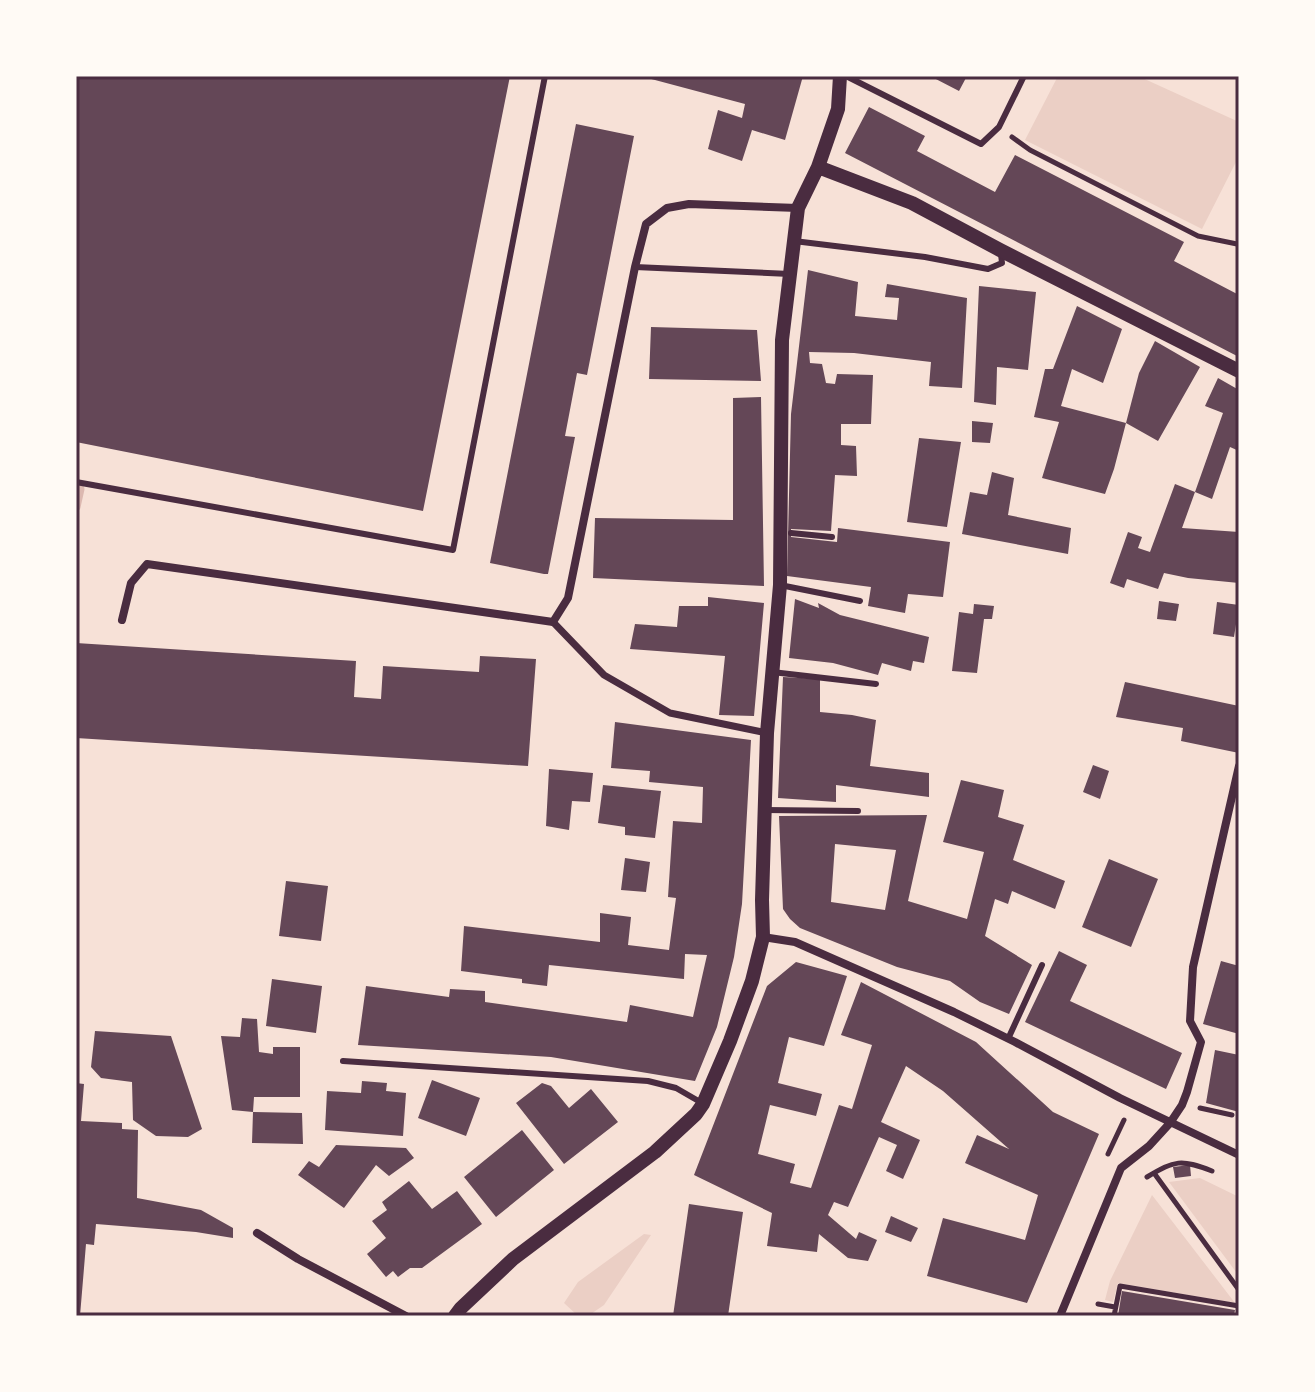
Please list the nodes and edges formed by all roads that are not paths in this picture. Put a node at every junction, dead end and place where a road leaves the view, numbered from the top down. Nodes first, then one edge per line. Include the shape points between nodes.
1 (545, 76) edge
2 (843, 76) edge
3 (1024, 76) edge
4 (818, 167) junction
5 (798, 208) junction
6 (794, 241) junction
7 (1000, 250) junction
8 (635, 267) junction
9 (790, 274) junction
10 (1239, 371) edge
11 (76, 482) edge
12 (786, 533) junction
13 (832, 537) dead end
14 (780, 585) junction
15 (860, 601) dead end
16 (122, 620) dead end
17 (553, 622) junction
18 (772, 672) junction
19 (876, 684) dead end
20 (767, 733) junction
21 (1239, 766) edge
22 (765, 810) junction
23 (858, 811) dead end
24 (763, 937) junction
25 (1042, 965) dead end
26 (1008, 1039) junction
27 (343, 1061) dead end
28 (703, 1104) junction
29 (1170, 1123) junction
30 (1239, 1155) edge
31 (257, 1233) dead end
32 (406, 1316) edge
33 (455, 1316) edge
34 (1060, 1316) edge

1 - 11 lane via 453,550
2 - 3 lane via 981,144 999,127
2 - 4 street
4 - 5 street
4 - 7 street via 912,203
5 - 6 street
5 - 8 street via 667,208 646,224
6 - 7 lane via 988,269 1002,263
6 - 9 street
7 - 10 street
8 - 9 lane
8 - 17 street via 568,598
9 - 12 street via 782,340
12 - 13 lane
12 - 14 street
14 - 15 lane
14 - 18 street
16 - 17 street via 131,583 147,564
17 - 20 street via 604,675 670,713
18 - 19 lane
18 - 20 street
20 - 22 street
21 - 29 street via 1193,967 1190,1021 1201,1042 1187,1092
22 - 23 lane
22 - 24 street
24 - 26 street via 795,942
24 - 28 street via 752,981
25 - 26 lane
26 - 29 street
27 - 28 lane via 648,1081 676,1088
28 - 33 street via 655,1152 513,1259
29 - 30 street
29 - 34 street via 1121,1168
31 - 32 street

